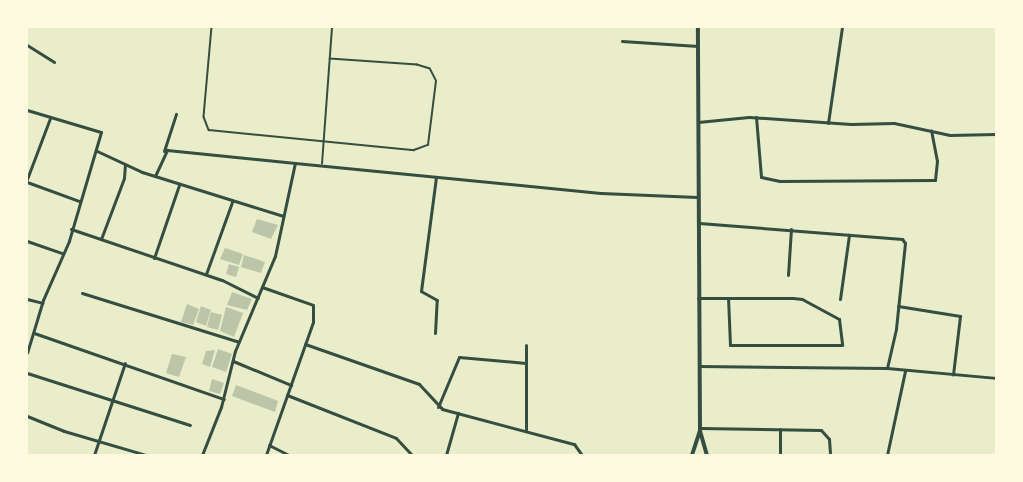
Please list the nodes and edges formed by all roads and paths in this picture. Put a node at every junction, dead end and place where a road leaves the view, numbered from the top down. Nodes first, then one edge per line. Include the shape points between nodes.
1 (212, 27) edge
2 (332, 27) edge
3 (698, 27) edge
4 (842, 27) edge
5 (622, 41) dead end
6 (27, 45) edge
7 (698, 46) junction
8 (330, 59) junction
9 (54, 62) dead end
10 (27, 110) edge
11 (176, 114) dead end
12 (756, 117) junction
13 (50, 118) junction
14 (698, 122) junction
15 (828, 123) junction
16 (931, 131) junction
17 (996, 135) edge
18 (324, 141) junction
19 (97, 151) junction
20 (164, 151) junction
21 (296, 163) junction
22 (125, 164) junction
23 (321, 167) junction
24 (155, 176) junction
25 (436, 177) junction
26 (27, 180) edge
27 (180, 184) junction
28 (697, 197) junction
29 (79, 201) junction
30 (232, 202) junction
31 (283, 216) junction
32 (698, 223) junction
33 (71, 229) junction
34 (791, 229) junction
35 (849, 235) junction
36 (101, 240) junction
37 (27, 242) edge
38 (62, 253) junction
39 (154, 258) junction
40 (206, 274) junction
41 (788, 275) dead end
42 (262, 288) junction
43 (82, 293) dead end
44 (258, 298) junction
45 (698, 298) junction
46 (728, 298) junction
47 (27, 299) edge
48 (840, 299) dead end
49 (43, 303) junction
50 (898, 306) junction
51 (34, 333) junction
52 (435, 333) dead end
53 (239, 342) junction
54 (305, 344) junction
55 (526, 345) dead end
56 (27, 351) edge
57 (233, 361) junction
58 (125, 363) junction
59 (526, 363) junction
60 (699, 366) junction
61 (887, 368) junction
62 (905, 370) junction
63 (27, 373) edge
64 (953, 375) junction
65 (996, 378) edge
66 (291, 385) junction
67 (287, 395) junction
68 (224, 399) junction
69 (112, 400) junction
70 (438, 406) junction
71 (458, 413) junction
72 (27, 416) edge
73 (190, 425) dead end
74 (700, 429) junction
75 (780, 429) junction
76 (526, 431) junction
77 (99, 441) junction
78 (269, 445) junction
79 (94, 455) edge
80 (146, 455) edge
81 (202, 455) edge
82 (266, 455) edge
83 (289, 455) edge
84 (412, 455) edge
85 (446, 455) edge
86 (582, 455) edge
87 (692, 455) edge
88 (707, 455) edge
89 (780, 455) edge
90 (830, 455) edge
91 (887, 455) edge

1 - 18 lane via 204,117 209,130
2 - 8 lane
3 - 7 street
4 - 15 street
5 - 7 street
6 - 9 street
7 - 14 street
8 - 18 lane
8 - 18 lane via 417,65 430,69 436,81 428,145 414,150
10 - 13 street
11 - 20 street
12 - 14 street
12 - 15 street
12 - 16 street via 761,177 774,180 935,180 937,161
13 - 19 street via 101,132
13 - 26 street
14 - 28 street
15 - 16 street via 894,123
16 - 17 street via 960,136
18 - 23 lane
19 - 22 street
19 - 29 street
20 - 21 street
20 - 24 street
21 - 23 street
21 - 31 street
22 - 24 street
22 - 36 street via 124,178
23 - 25 street
24 - 27 street
25 - 28 street via 601,193
25 - 52 street via 421,291 437,300
26 - 29 street
27 - 30 street
27 - 39 street
28 - 32 street
29 - 33 street
30 - 31 street
30 - 40 street
31 - 42 street
32 - 34 street
32 - 45 street
33 - 36 street
33 - 38 street
34 - 35 street
34 - 41 street
35 - 48 street
35 - 50 street via 904,241
36 - 39 street
37 - 38 street
38 - 49 street
39 - 40 street
40 - 44 street
42 - 44 street
42 - 54 street via 313,305 313,322
43 - 53 street
44 - 53 street
45 - 46 street
45 - 60 street
46 - 46 street via 802,299 839,319 842,345 730,345
47 - 49 street
49 - 51 street
50 - 61 street
50 - 64 street via 960,316
51 - 56 street
51 - 58 street
53 - 57 street
54 - 66 street
54 - 70 street via 419,384
55 - 59 street
57 - 66 street
57 - 68 street
58 - 68 street
58 - 69 street
59 - 70 street via 459,357
59 - 76 street
60 - 61 street
60 - 74 street
61 - 62 street
62 - 64 street
62 - 91 street
63 - 69 street
64 - 65 street
66 - 67 street
67 - 78 street
67 - 84 street via 396,438
68 - 81 street
69 - 73 street
69 - 77 street
70 - 71 street
71 - 76 street
71 - 85 street
72 - 77 street
74 - 75 street
74 - 87 street
74 - 88 street
75 - 89 street
75 - 90 street via 821,430 829,439
76 - 86 street via 574,444
77 - 79 street
77 - 80 street
78 - 82 street
78 - 83 street

